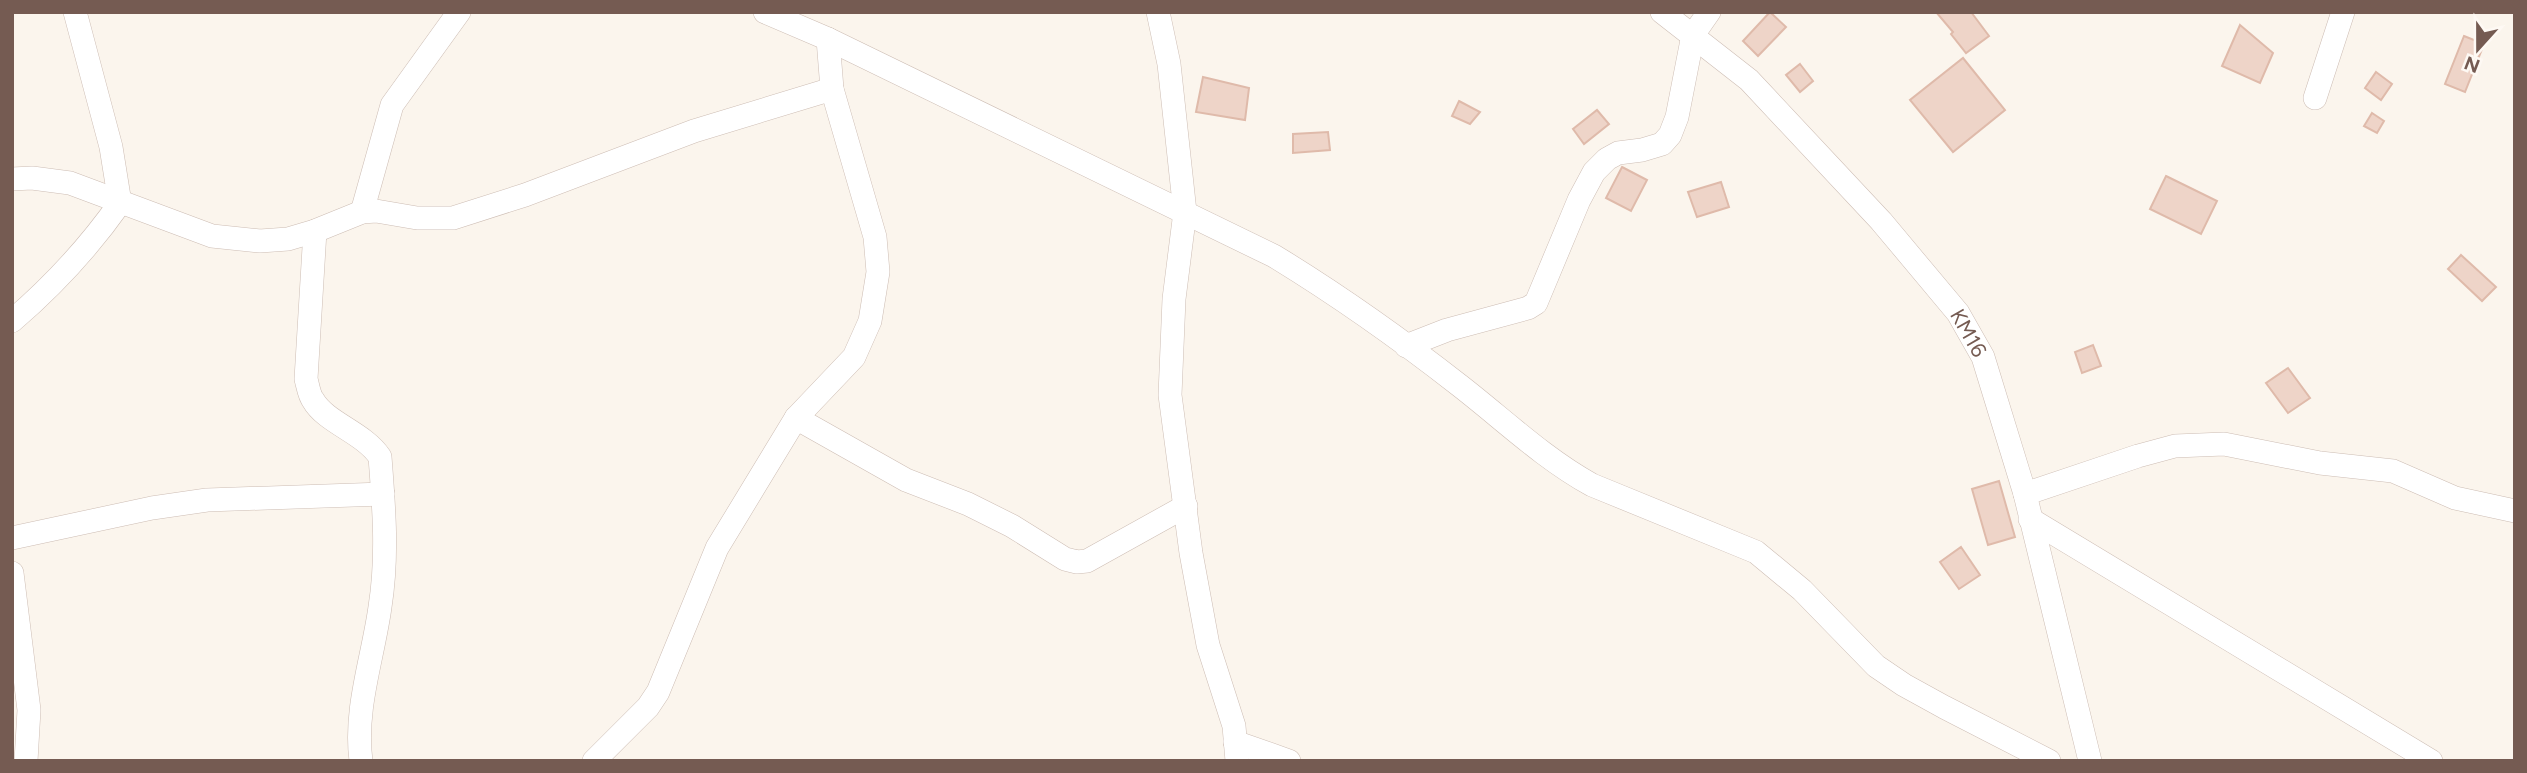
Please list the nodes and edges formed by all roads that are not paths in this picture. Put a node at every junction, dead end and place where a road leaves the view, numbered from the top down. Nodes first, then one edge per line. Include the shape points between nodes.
1 (75, 12) edge
2 (459, 12) edge
3 (765, 12) edge
4 (1158, 12) edge
5 (1662, 12) edge
6 (1709, 12) edge
7 (2343, 12) edge
8 (1693, 35) junction
9 (828, 39) junction
10 (832, 89) junction
11 (2315, 98) dead end
12 (12, 180) edge
13 (120, 202) junction
14 (362, 212) junction
15 (1185, 212) junction
16 (315, 231) junction
17 (12, 321) edge
18 (1406, 346) junction
19 (796, 418) junction
20 (383, 494) junction
21 (2025, 494) junction
22 (1186, 506) junction
23 (2515, 511) edge
24 (2030, 519) junction
25 (12, 538) edge
26 (12, 573) edge
27 (1236, 751) edge
28 (26, 761) edge
29 (361, 761) edge
30 (594, 761) edge
31 (1289, 761) edge
32 (2049, 761) edge
33 (2091, 761) edge
34 (2431, 761) edge

1 - 13 street via 111,147
2 - 14 street via 392,105
3 - 9 street
4 - 15 street
5 - 8 street, KM16
6 - 8 street
7 - 11 street
8 - 18 street via 1670,135 1662,144 1618,153 1594,172 1536,303
8 - 21 street, KM16 via 1749,80 1881,221 1958,313 1983,357
9 - 10 street
9 - 15 street
10 - 14 street via 694,131 453,218
10 - 19 street via 875,237 878,272 870,321 854,357
12 - 13 street via 70,183
13 - 16 street via 212,236 260,241
13 - 17 street via 90,245
14 - 16 street
15 - 18 street via 1274,256
15 - 22 street via 1174,299 1170,395
16 - 20 street via 306,379 320,410 373,447 380,457
18 - 32 street via 1574,476 1756,552 1802,590 1877,666 1904,685
19 - 22 street via 906,480 968,504 1077,562 1087,561
19 - 30 street via 717,548 658,692
20 - 25 street via 207,500
20 - 29 street via 385,565 363,696
21 - 23 street via 2175,446 2224,444 2320,463 2393,471 2455,498
21 - 24 street, KM16
22 - 27 street via 1208,645 1234,726
24 - 33 street, KM16
24 - 34 street
26 - 28 street via 29,710
27 - 31 street

